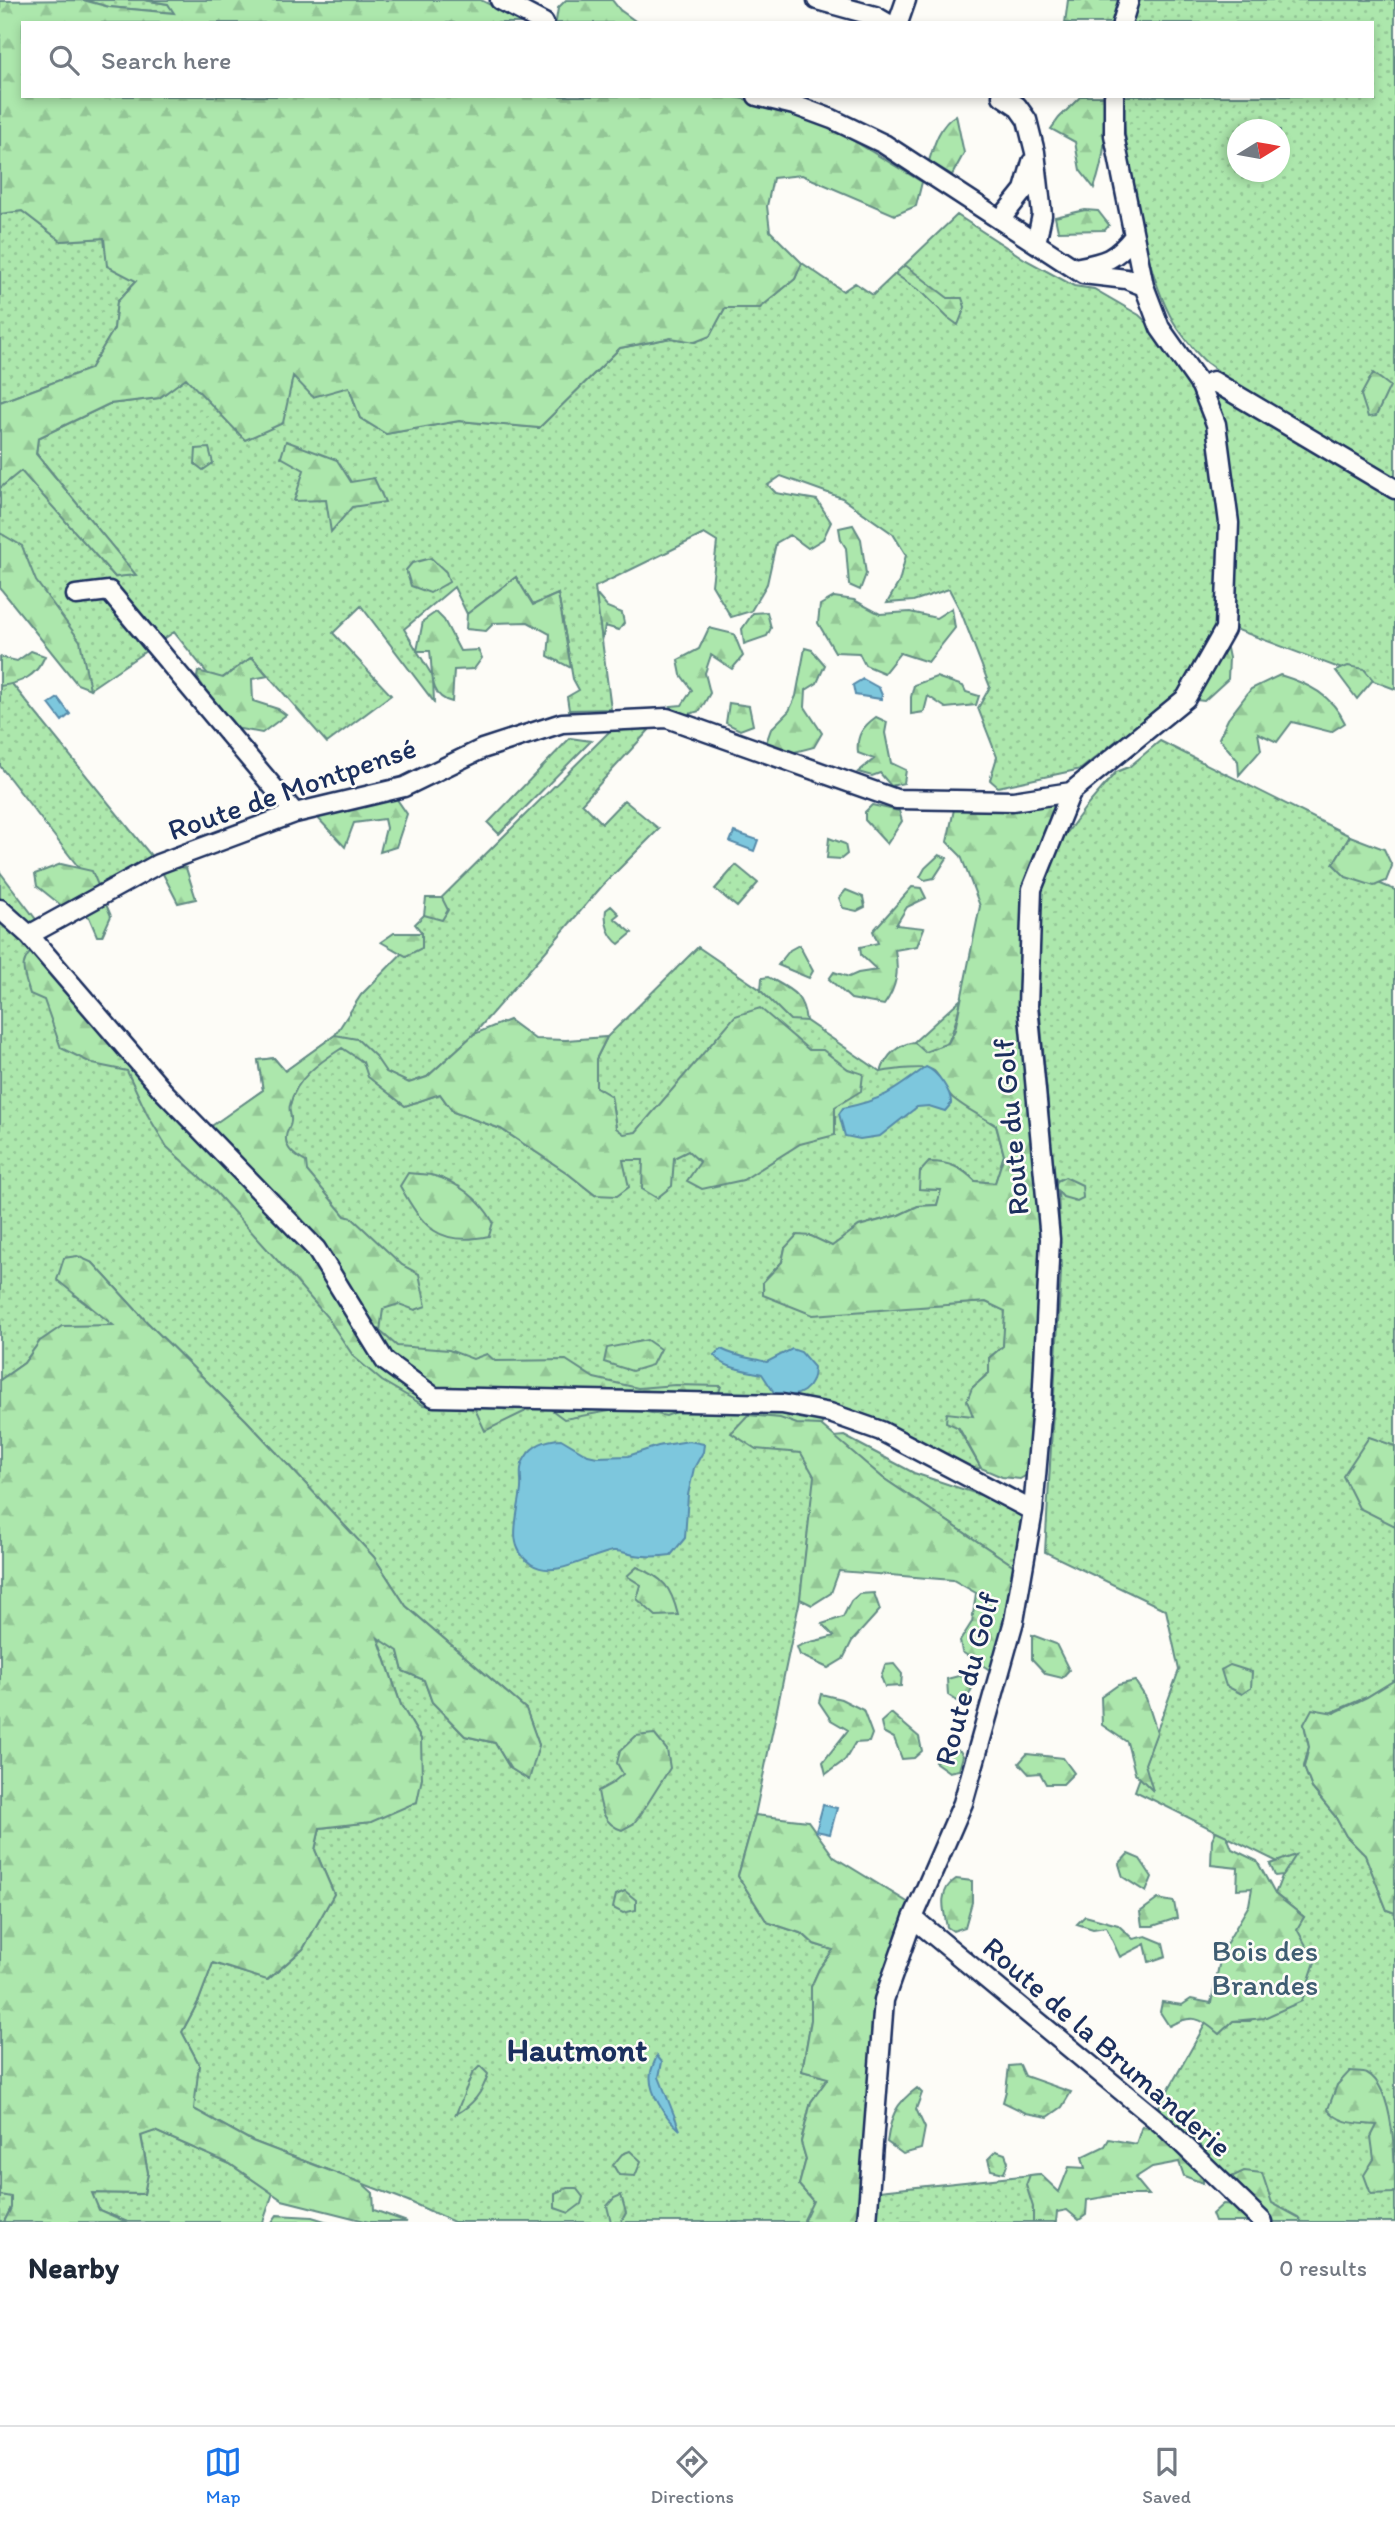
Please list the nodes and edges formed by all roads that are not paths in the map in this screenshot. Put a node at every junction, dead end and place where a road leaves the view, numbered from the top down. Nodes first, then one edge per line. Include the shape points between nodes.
1 (500, 0) edge
2 (817, 0) edge
3 (906, 0) edge
4 (1129, 0) edge
5 (540, 21) edge
6 (884, 21) edge
7 (899, 21) edge
8 (1123, 21) edge
9 (765, 98) edge
10 (1005, 98) edge
11 (1114, 98) edge
12 (1035, 152) junction
13 (1000, 220) junction
14 (1134, 236) junction
15 (1036, 243) junction
16 (1075, 268) junction
17 (1144, 286) junction
18 (1201, 386) junction
19 (1395, 489) edge
20 (76, 596) dead end
21 (1071, 792) junction
22 (295, 813) junction
23 (0, 909) edge
24 (29, 936) junction
25 (1034, 1511) junction
26 (913, 1918) junction
27 (867, 2222) edge
28 (1263, 2222) edge

1 - 5 street
2 - 6 street
3 - 7 street
4 - 8 street
9 - 13 street via 832,118 873,139
10 - 12 street via 1027,120
11 - 14 street, Route du Golf via 1114,135
12 - 13 street via 1024,190
12 - 15 street via 1042,215
13 - 15 street
14 - 16 street via 1120,254
14 - 17 street, Route du Golf
15 - 16 street
16 - 17 street via 1083,274
17 - 18 street, Route du Golf via 1160,328
18 - 19 street via 1213,381
18 - 21 street, Route du Golf via 1216,424 1229,523 1225,629 1186,698
20 - 22 street via 109,591
21 - 22 street, Route de Montpensé via 1013,801 896,799 667,718 562,723 482,749 404,786
21 - 25 street, Route du Golf via 1032,889 1028,1006 1050,1238
22 - 24 street, Route de Montpensé via 158,864
23 - 24 street
24 - 25 street via 164,1092 316,1250 385,1361 435,1397 782,1404 830,1413 881,1431
25 - 26 street, Route du Golf via 1014,1621 963,1803
26 - 27 street, Route du Golf via 884,2000
26 - 28 street, Route de la Brumanderie via 1164,2126

